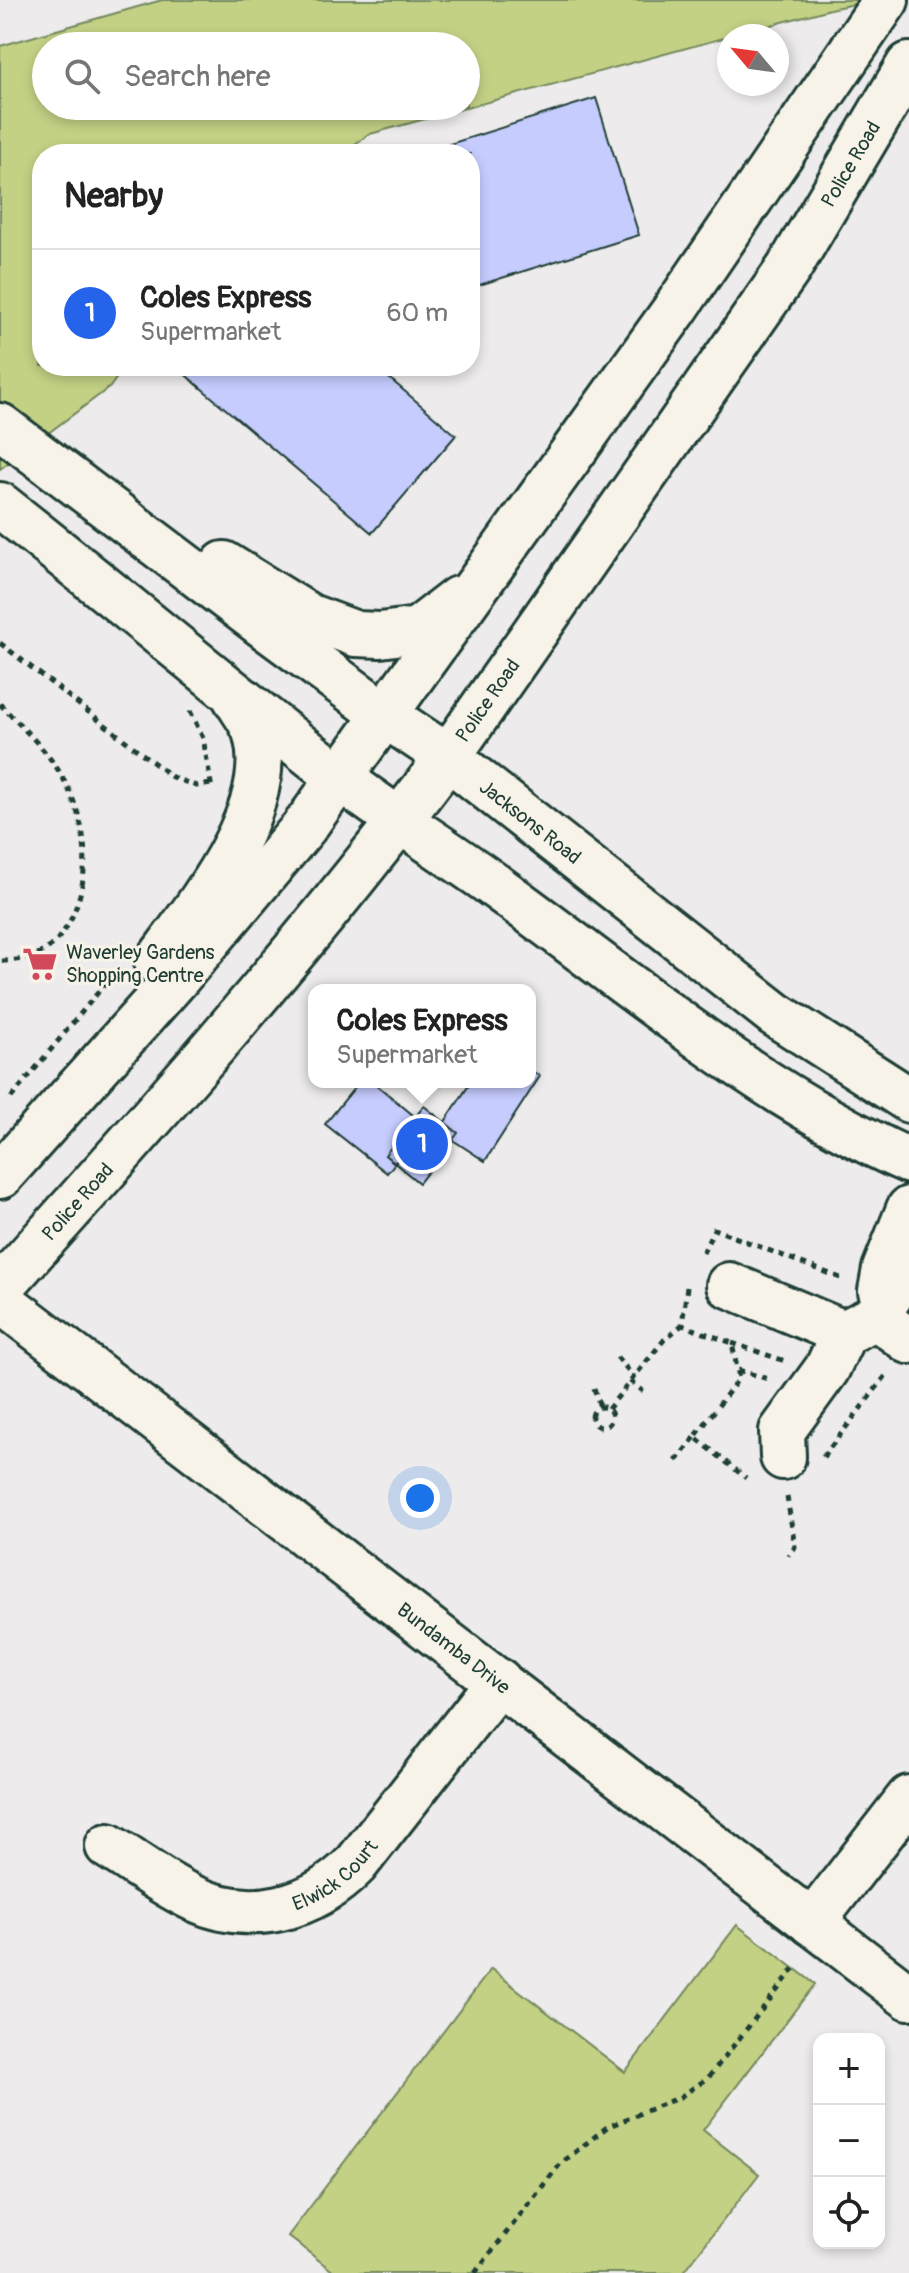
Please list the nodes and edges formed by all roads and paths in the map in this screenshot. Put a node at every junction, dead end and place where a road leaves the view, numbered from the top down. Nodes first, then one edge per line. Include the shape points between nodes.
1 (886, 0) edge
2 (909, 65) edge
3 (789, 268) junction
4 (674, 311) junction
5 (0, 426) edge
6 (0, 505) edge
7 (133, 526) junction
8 (480, 581) junction
9 (0, 643) edge
10 (230, 690) junction
11 (183, 697) dead end
12 (0, 704) edge
13 (385, 715) junction
14 (448, 757) junction
15 (340, 778) junction
16 (212, 784) junction
17 (213, 796) dead end
18 (399, 821) junction
19 (0, 961) edge
20 (122, 963) dead end
21 (9, 1100) dead end
22 (909, 1100) edge
23 (909, 1161) edge
24 (8, 1167) edge
25 (909, 1209) edge
26 (909, 1263) edge
27 (729, 1285) dead end
28 (0, 1288) edge
29 (0, 1300) edge
30 (682, 1325) dead end
31 (876, 1330) edge
32 (732, 1343) dead end
33 (617, 1357) dead end
34 (787, 1362) dead end
35 (737, 1370) dead end
36 (632, 1379) junction
37 (775, 1380) dead end
38 (594, 1388) dead end
39 (643, 1391) dead end
40 (600, 1407) junction
41 (608, 1409) junction
42 (695, 1437) dead end
43 (775, 1451) joint
44 (676, 1461) dead end
45 (788, 1555) dead end
46 (499, 1681) junction
47 (909, 1798) edge
48 (108, 1846) dead end
49 (812, 1923) junction
50 (797, 1965) dead end
51 (909, 1997) edge
52 (475, 2273) edge

1 - 4 main road
2 - 3 main road, Police Road
3 - 4 main road via 791,232 785,224 770,222 729,271
3 - 14 main road, Police Road
4 - 8 main road
5 - 7 main road, Jacksons Road
6 - 10 main road
7 - 8 main road via 226,565 310,617 356,634 418,630
7 - 13 main road, Jacksons Road
8 - 13 main road
9 - 16 path via 172,777 196,786
10 - 15 main road
10 - 24 main road via 256,734 259,781 236,845
11 - 16 path via 203,738
12 - 19 path via 65,781 84,843 78,903 62,933 42,952
13 - 14 main road, Jacksons Road
13 - 15 main road
14 - 18 main road, Police Road
14 - 22 main road, Jacksons Road via 775,1014
15 - 18 main road
15 - 24 main road via 187,965
16 - 17 path
18 - 23 main road via 790,1098
18 - 28 main road, Police Road via 133,1140
20 - 21 path
25 - 31 main road via 885,1269
26 - 31 main road
27 - 31 main road
29 - 46 main road, Bundamba Drive
30 - 36 path
31 - 43 main road via 827,1369
32 - 34 path
33 - 36 path
35 - 37 path
36 - 39 path
36 - 41 path
38 - 40 path
40 - 41 path
40 - 41 path via 592,1414 601,1427 615,1420
42 - 44 path
43 - 45 path via 795,1547
46 - 48 main road, Elwick Court via 356,1864 313,1898 284,1908 228,1909 182,1892
46 - 49 main road, Bundamba Drive
47 - 49 main road
49 - 51 main road, Bundamba Drive
50 - 52 path via 708,2078 680,2097 607,2127 560,2164

